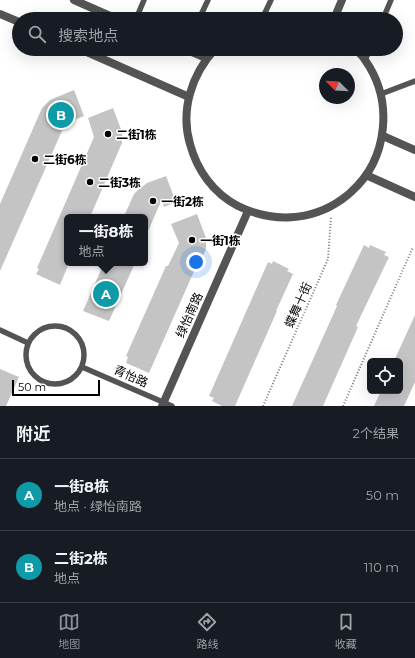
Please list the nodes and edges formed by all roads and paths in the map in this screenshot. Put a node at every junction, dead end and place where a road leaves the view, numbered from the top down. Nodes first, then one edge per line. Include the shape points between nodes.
1 (144, 0) edge
2 (208, 0) edge
3 (271, 0) edge
4 (342, 0) edge
5 (392, 0) edge
6 (77, 1) edge
7 (101, 12) edge
8 (139, 12) edge
9 (202, 12) edge
10 (265, 12) edge
11 (337, 12) edge
12 (386, 12) edge
13 (0, 14) edge
14 (12, 19) edge
15 (96, 56) edge
16 (202, 56) edge
17 (361, 56) edge
18 (367, 56) edge
19 (206, 58) joint
20 (365, 60) junction
21 (415, 81) edge
22 (381, 94) junction
23 (188, 97) junction
24 (383, 136) junction
25 (415, 150) edge
26 (366, 175) junction
27 (415, 197) edge
28 (332, 206) junction
29 (248, 211) junction
30 (413, 247) dead end
31 (0, 330) edge
32 (28, 343) junction
33 (82, 367) junction
34 (163, 404) edge
35 (172, 406) edge
36 (263, 406) edge
37 (343, 406) edge

1 - 8 lane
2 - 9 lane
3 - 10 lane
4 - 11 street
5 - 12 lane
6 - 7 street
13 - 14 street
15 - 23 street
16 - 19 street
17 - 20 street
18 - 20 lane
19 - 23 street via 195,77
20 - 22 street via 375,76
21 - 22 lane
22 - 24 street
23 - 29 street via 188,137 193,156 202,174 230,202
24 - 25 street
24 - 26 street
26 - 27 street
26 - 28 street via 351,193
28 - 29 street via 312,214 290,218 269,217
28 - 36 path, 蝶舞十街 via 328,259
29 - 34 street, 绿怡南路
30 - 37 path
31 - 32 lane
32 - 33 lane via 27,364 34,376 40,380 54,384 68,382
32 - 33 lane via 43,328 64,326 80,339 85,353
33 - 34 lane, 青怡路
34 - 35 lane, 青怡路

